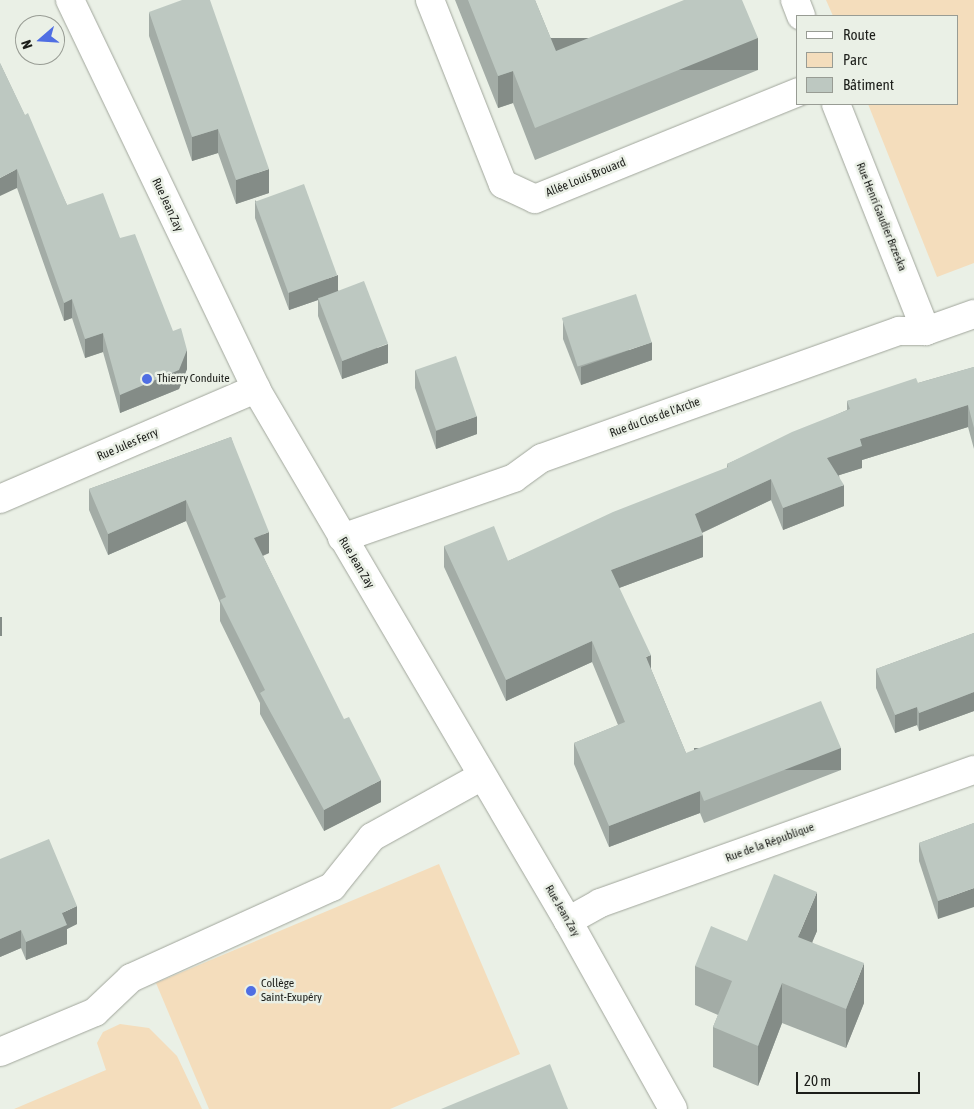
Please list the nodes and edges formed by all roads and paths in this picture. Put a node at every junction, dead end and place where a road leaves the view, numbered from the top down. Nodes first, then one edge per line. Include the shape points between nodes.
1 (70, 0) edge
2 (430, 0) edge
3 (795, 0) edge
4 (801, 15) edge
5 (796, 93) edge
6 (836, 105) edge
7 (974, 314) edge
8 (926, 331) junction
9 (256, 389) junction
10 (0, 498) edge
11 (342, 538) junction
12 (974, 770) edge
13 (482, 776) junction
14 (568, 921) junction
15 (0, 1052) edge
16 (673, 1109) edge

1 - 9 street, Rue Jean Zay
2 - 5 street, Allée Louis Brouard via 503,184 535,198
3 - 4 street
6 - 8 street, Rue Henri Gaudier Brzeska
7 - 8 street, Rue du Clos de l'Arche
8 - 11 street, Rue du Clos de l'Arche via 898,331 542,458 514,478
9 - 10 street, Rue Jules Ferry
9 - 11 street, Rue Jean Zay
11 - 13 street, Rue Jean Zay
12 - 14 street, Rue de la République via 600,903
13 - 14 street, Rue Jean Zay
13 - 15 street via 372,837 332,887 131,978 95,1012
14 - 16 street, Rue Jean Zay

